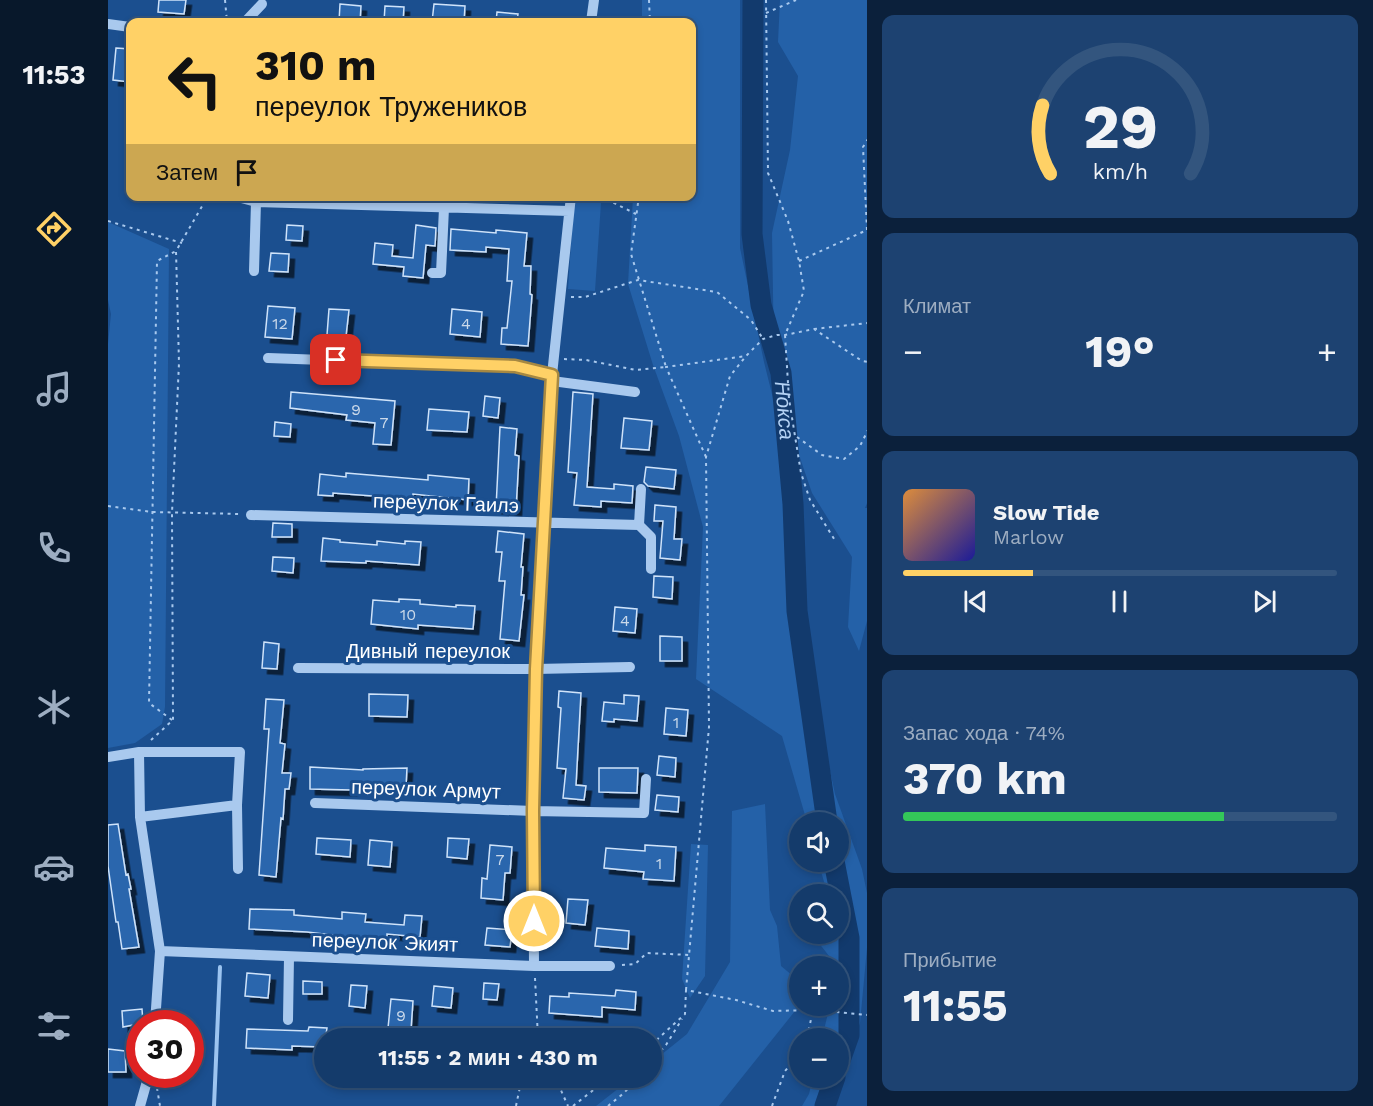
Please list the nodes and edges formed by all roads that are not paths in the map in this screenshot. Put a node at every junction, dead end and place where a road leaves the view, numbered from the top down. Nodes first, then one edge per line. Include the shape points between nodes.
1 (594, 0) edge
2 (262, 4) dead end
3 (249, 18) edge
4 (592, 18) edge
5 (108, 24) edge
6 (126, 26) edge
7 (252, 201) edge
8 (504, 201) edge
9 (570, 201) edge
10 (256, 202) junction
11 (444, 208) junction
12 (503, 209) junction
13 (569, 211) junction
14 (254, 271) dead end
15 (432, 273) dead end
16 (268, 358) dead end
17 (552, 378) junction
18 (635, 392) dead end
19 (641, 489) dead end
20 (251, 515) road end
21 (545, 524) junction
22 (639, 525) junction
23 (651, 569) dead end
24 (630, 667) dead end
25 (298, 668) dead end
26 (536, 669) junction
27 (139, 752) junction
28 (108, 757) edge
29 (646, 779) dead end
30 (315, 803) dead end
31 (237, 805) junction
32 (533, 811) junction
33 (140, 817) junction
34 (238, 869) dead end
35 (159, 951) junction
36 (289, 957) junction
37 (534, 966) junction
38 (610, 966) road end
39 (156, 1010) edge
40 (288, 1020) dead end
41 (145, 1088) edge
42 (140, 1106) edge

1 - 4 street
2 - 3 street
5 - 6 street
7 - 10 street
8 - 12 street
9 - 13 street
10 - 11 street
10 - 14 street
11 - 12 street
11 - 15 street via 441,273
12 - 13 street
13 - 17 street
16 - 17 street via 515,366
17 - 18 street
17 - 21 street
19 - 22 street
20 - 21 street, переулок Гаилэ
21 - 22 street, переулок Гаилэ
21 - 26 street
22 - 23 street via 651,537
24 - 26 street, Дивный переулок
25 - 26 street, Дивный переулок
26 - 32 street
27 - 28 street
27 - 31 street via 240,752
27 - 33 street
29 - 32 street, переулок Армут via 644,813
30 - 32 street, переулок Армут
31 - 33 street
31 - 34 street
32 - 37 street
33 - 35 street
35 - 36 street, переулок Экият
35 - 39 street
36 - 37 street, переулок Экият
36 - 40 street
37 - 38 street, переулок Экият
41 - 42 street

